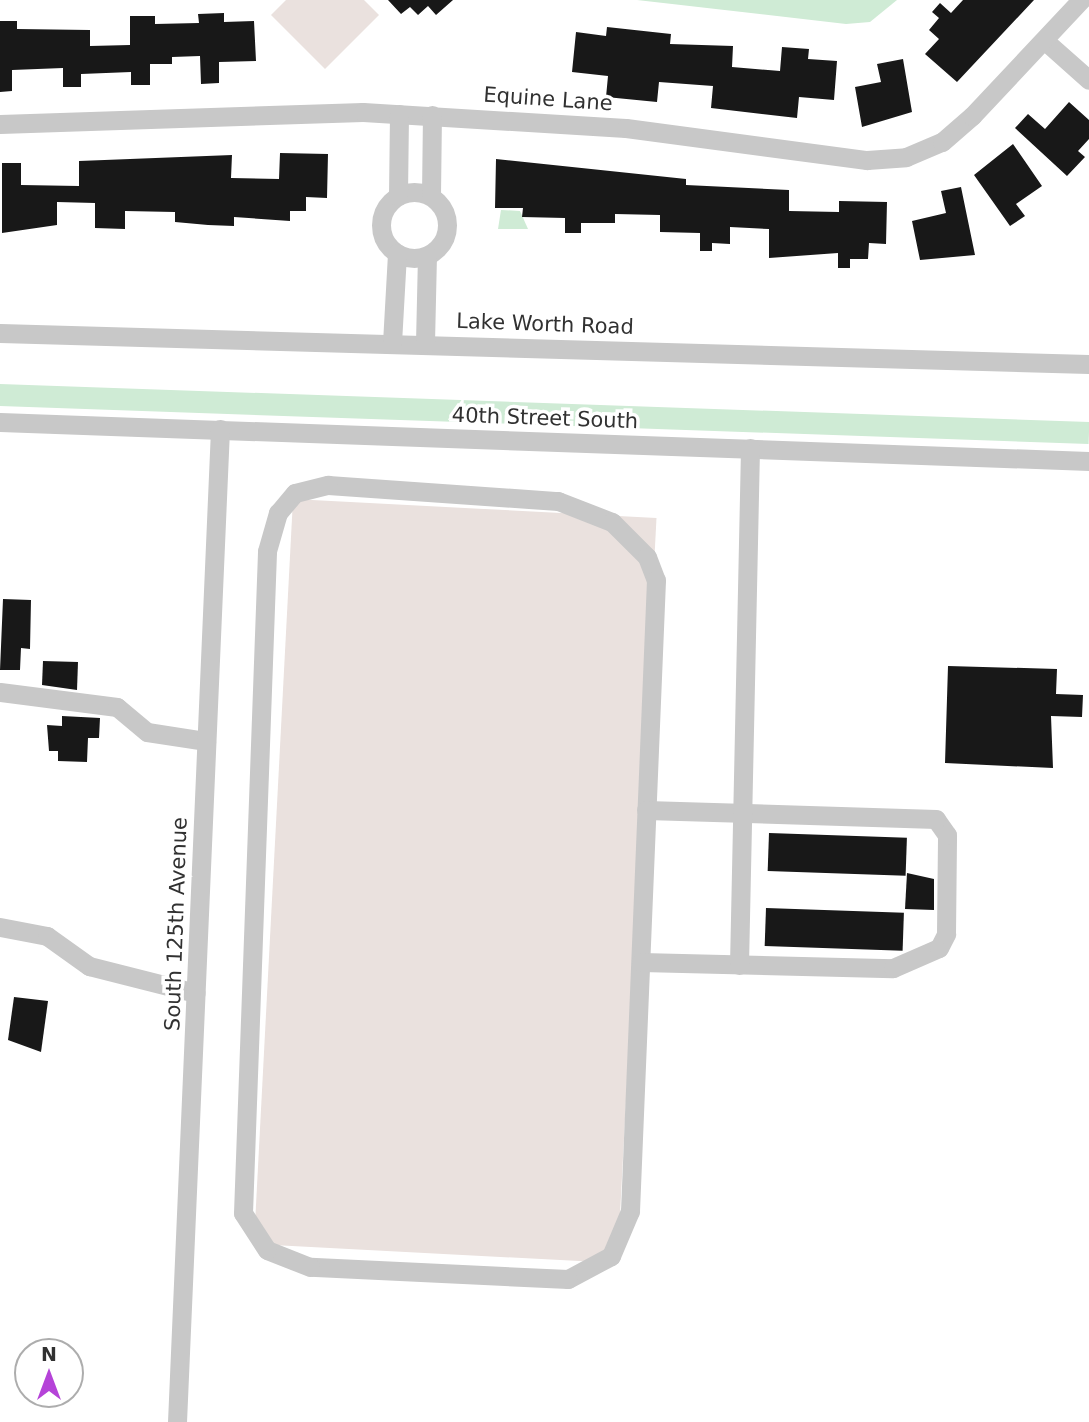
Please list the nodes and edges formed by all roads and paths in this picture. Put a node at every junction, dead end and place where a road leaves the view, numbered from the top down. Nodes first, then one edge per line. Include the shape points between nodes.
1 (1081, 0) edge
2 (1044, 40) junction
3 (1089, 80) edge
4 (399, 114) junction
5 (432, 115) junction
6 (0, 124) edge
7 (431, 195) junction
8 (398, 196) junction
9 (397, 253) junction
10 (427, 256) junction
11 (397, 277) junction
12 (427, 277) junction
13 (0, 332) edge
14 (392, 343) junction
15 (425, 343) junction
16 (1089, 364) edge
17 (0, 422) edge
18 (220, 429) junction
19 (750, 448) junction
20 (1089, 461) edge
21 (0, 692) edge
22 (206, 741) junction
23 (646, 810) junction
24 (742, 813) junction
25 (0, 927) edge
26 (640, 962) junction
27 (739, 965) junction
28 (196, 993) junction
29 (177, 1422) edge

1 - 2 street, Equine Lane
2 - 3 street
2 - 5 street, Equine Lane via 942,142 906,157 867,160 626,128
4 - 5 street, Equine Lane
4 - 6 street, Equine Lane
4 - 8 street
5 - 7 street
7 - 8 street
7 - 10 street via 448,221 443,242
8 - 9 street via 381,224
9 - 10 street
9 - 11 street
10 - 12 street
11 - 12 street
11 - 14 street
12 - 15 street
13 - 14 street, Lake Worth Road
14 - 15 street, Lake Worth Road
15 - 16 street, Lake Worth Road
17 - 18 street, 40th Street South
18 - 19 street, 40th Street South
18 - 22 street, South 125th Avenue
19 - 20 street, 40th Street South
19 - 24 street
21 - 22 street via 117,707 148,732
22 - 28 street, South 125th Avenue
23 - 24 street
23 - 26 street
23 - 26 street via 656,580 633,540 612,522 558,501 328,485 295,493 278,513 267,551 240,1182 252,1234 267,1250 310,1267 568,1279 611,1256 630,1211
24 - 27 street
24 - 27 street via 936,819 947,835 946,934 939,948 893,968
25 - 28 street via 47,936 89,966
26 - 27 street
28 - 29 street, South 125th Avenue

